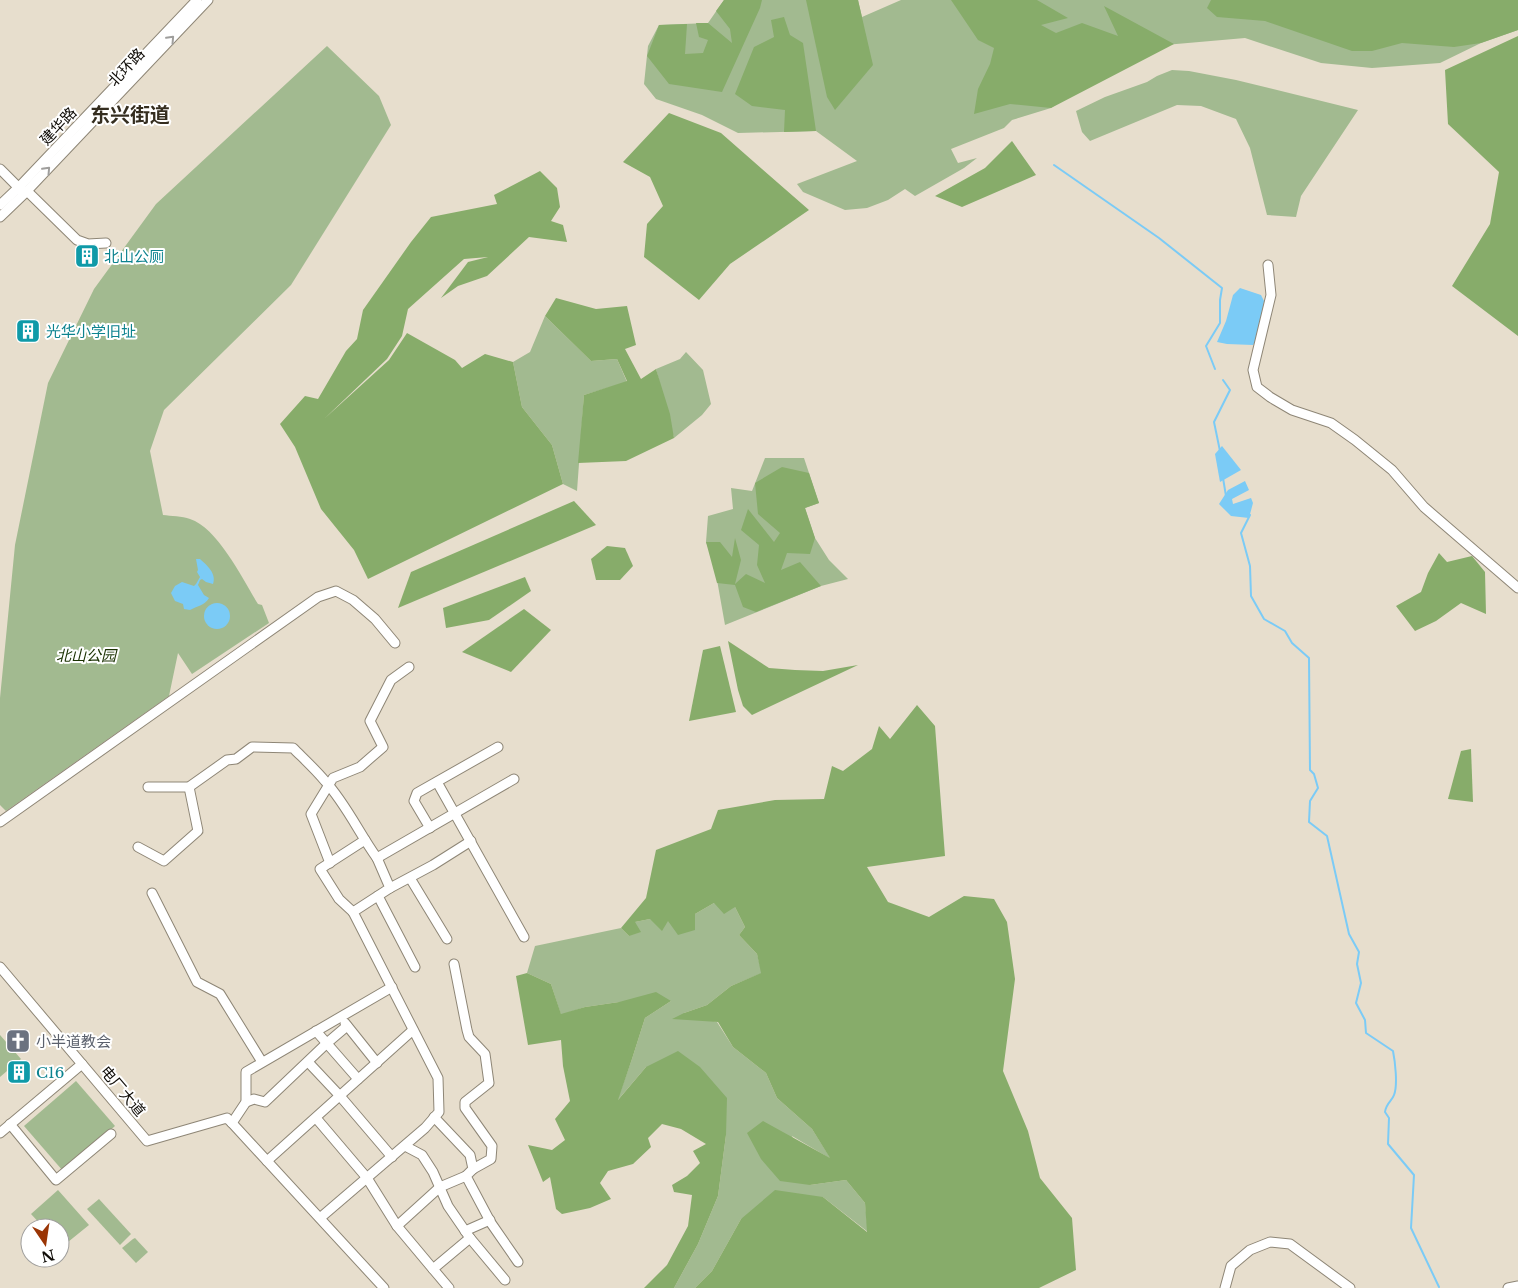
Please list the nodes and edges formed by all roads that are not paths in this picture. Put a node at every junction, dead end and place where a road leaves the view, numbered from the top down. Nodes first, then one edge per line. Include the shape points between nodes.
1 (197, 0) edge
2 (208, 0) edge
3 (0, 169) edge
4 (24, 190) junction
5 (0, 205) edge
6 (0, 217) edge
7 (106, 243) dead end
8 (1268, 265) dead end
9 (1518, 588) edge
10 (395, 643) dead end
11 (409, 667) dead end
12 (498, 747) dead end
13 (514, 780) dead end
14 (437, 782) junction
15 (328, 785) junction
16 (148, 787) dead end
17 (189, 787) junction
18 (455, 813) junction
19 (0, 822) edge
20 (430, 828) junction
21 (365, 840) junction
22 (471, 841) junction
23 (138, 848) dead end
24 (377, 858) junction
25 (330, 863) junction
26 (410, 878) junction
27 (390, 888) junction
28 (152, 893) dead end
29 (378, 896) junction
30 (353, 912) junction
31 (524, 937) dead end
32 (447, 940) dead end
33 (454, 964) dead end
34 (0, 967) edge
35 (415, 967) dead end
36 (392, 987) junction
37 (340, 1018) junction
38 (347, 1026) junction
39 (414, 1030) junction
40 (316, 1031) junction
41 (327, 1043) junction
42 (262, 1062) junction
43 (308, 1062) junction
44 (377, 1063) junction
45 (82, 1064) junction
46 (358, 1079) junction
47 (340, 1096) junction
48 (246, 1102) junction
49 (434, 1117) junction
50 (316, 1118) junction
51 (232, 1123) junction
52 (10, 1124) junction
53 (0, 1133) edge
54 (111, 1134) dead end
55 (405, 1146) junction
56 (392, 1157) junction
57 (267, 1161) junction
58 (473, 1169) junction
59 (466, 1176) junction
60 (367, 1178) junction
61 (440, 1187) junction
62 (320, 1218) junction
63 (490, 1220) junction
64 (398, 1226) junction
65 (468, 1235) junction
66 (518, 1262) dead end
67 (432, 1269) junction
68 (505, 1280) dead end
69 (1518, 1286) edge
70 (384, 1288) edge
71 (449, 1288) edge
72 (1225, 1288) edge
73 (1350, 1288) edge
74 (1508, 1288) edge

1 - 4 street, 建华路
4 -> 2 street, 北环路
3 - 4 street
4 - 5 street, 建华路
4 - 6 street, 北环路
4 - 7 street via 77,240 88,244
8 - 9 street via 1271,295 1253,370 1257,387 1292,410 1331,423 1355,440 1392,470 1424,507
10 - 19 street via 353,600 336,591 318,597
11 - 15 street via 391,680 370,722 383,747 360,767 333,778
12 - 14 street
13 - 18 street
14 - 18 street
14 - 20 street via 417,793 414,800
15 - 17 street via 293,748 252,747
15 - 21 street
15 - 25 street via 311,814
16 - 17 street
17 - 23 street via 198,831 164,861
18 - 20 street
18 - 22 street
20 - 24 street
21 - 24 street
21 - 25 street
22 - 26 street
22 - 31 street
24 - 27 street
25 - 30 street via 320,869 339,899
26 - 27 street
26 - 32 street
27 - 29 street
28 - 42 street via 197,982 220,994
29 - 30 street
29 - 35 street
30 - 36 street
33 - 58 street via 466,1030 485,1054 489,1082 465,1102 465,1108 492,1146 491,1159
34 - 45 street, 电厂大道
36 - 37 street
36 - 39 street
37 - 38 street
37 - 40 street
38 - 41 street
38 - 44 street
39 - 44 street
39 - 49 street via 438,1078 439,1112
40 - 41 street
40 - 42 street
41 - 43 street
41 - 46 street
42 - 48 street via 246,1072
43 - 47 street
43 - 48 street via 266,1102 254,1099
44 - 46 street
45 - 51 street, 电厂大道 via 147,1141 227,1118
45 - 52 street
46 - 47 street
47 - 50 street
47 - 56 street
48 - 51 street
49 - 55 street
49 - 58 street via 470,1155
50 - 57 street
50 - 60 street
51 - 57 street
52 - 53 street
52 - 54 street via 56,1180
55 - 56 street
55 - 61 street via 422,1155
56 - 60 street
57 - 62 street
58 - 59 street
59 - 61 street
59 - 63 street
60 - 62 street
60 - 64 street
61 - 64 street
61 - 65 street via 448,1206
62 - 70 street
63 - 65 street
63 - 66 street
64 - 67 street
65 - 67 street
65 - 68 street
67 - 71 street
69 - 74 street
72 - 73 street via 1231,1266 1250,1250 1270,1242 1290,1244

